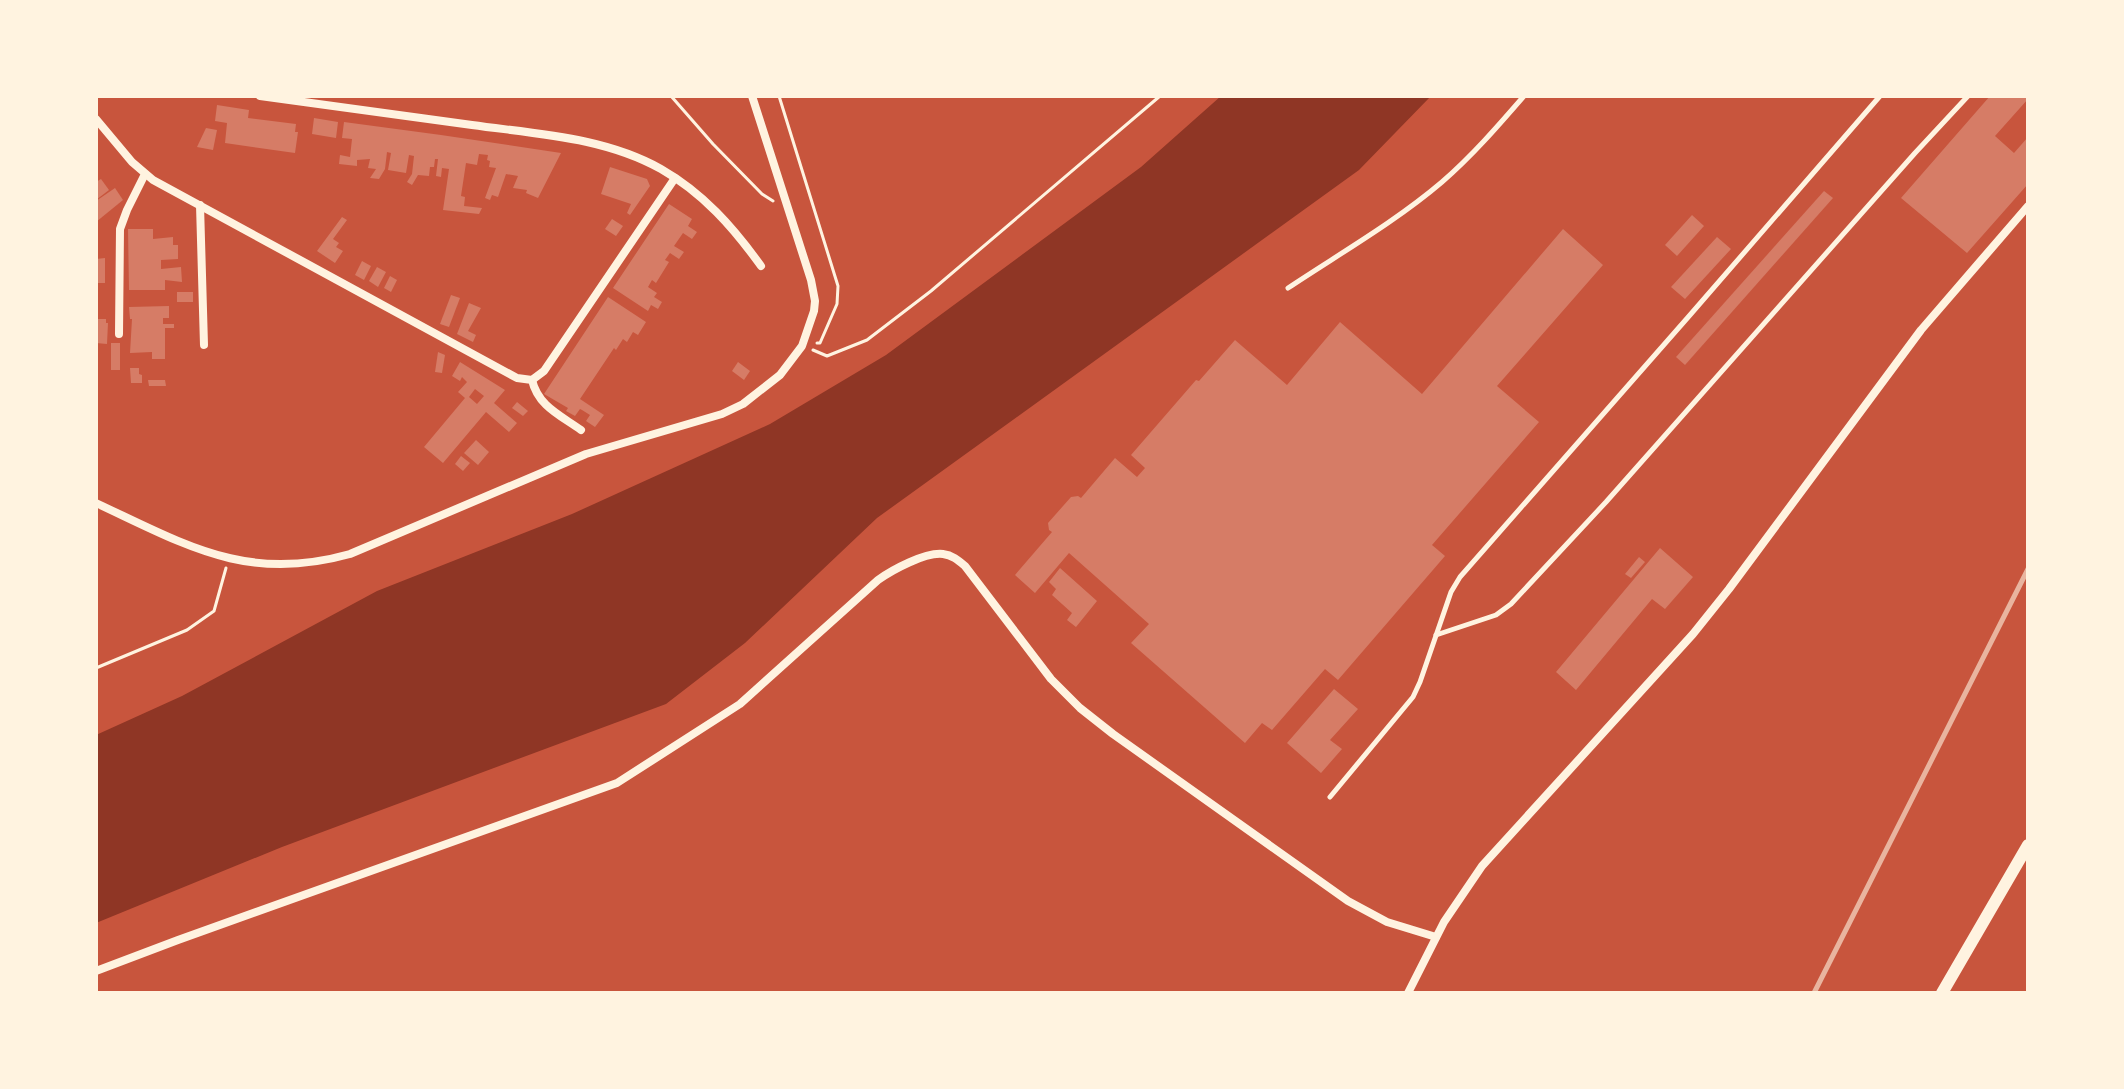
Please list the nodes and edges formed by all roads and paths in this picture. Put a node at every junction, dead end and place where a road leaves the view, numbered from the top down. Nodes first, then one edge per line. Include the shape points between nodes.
1 (260, 96) edge
2 (671, 96) edge
3 (752, 96) edge
4 (779, 96) edge
5 (1160, 96) edge
6 (1524, 96) edge
7 (1880, 96) edge
8 (1968, 96) edge
9 (96, 119) edge
10 (145, 174) junction
11 (675, 178) junction
12 (200, 205) junction
13 (2028, 206) edge
14 (789, 212) junction
15 (761, 266) dead end
16 (1288, 288) dead end
17 (119, 334) dead end
18 (204, 345) dead end
19 (802, 346) junction
20 (532, 380) junction
21 (581, 430) dead end
22 (96, 503) edge
23 (228, 559) junction
24 (1436, 635) junction
25 (96, 668) edge
26 (1330, 797) dead end
27 (2028, 845) edge
28 (1436, 937) junction
29 (96, 971) edge
30 (1408, 993) edge
31 (1942, 993) edge

1 - 11 street via 581,140 624,152
2 - 14 path via 762,194
3 - 14 street
4 - 19 path via 838,286 837,304 820,343
5 - 19 path via 867,340 827,356
6 - 16 lane via 1442,182
7 - 24 lane via 1460,577
8 - 24 lane via 1511,604 1496,615
9 - 10 street
10 - 12 street
10 - 17 street via 120,229
11 - 15 street via 724,218
11 - 20 street via 544,371
12 - 18 street
12 - 20 street via 517,378
13 - 28 street via 1921,330 1701,624 1492,854
14 - 19 street via 815,301
19 - 23 street via 780,375 734,409 600,449 350,554 291,564
20 - 21 street via 541,402
22 - 23 street
23 - 25 path via 214,611 187,630
24 - 26 lane via 1408,705
27 - 31 street
28 - 29 street via 1387,922 1348,901 1095,721 1051,679 965,566 934,554 878,580 740,704 617,783
28 - 30 street

